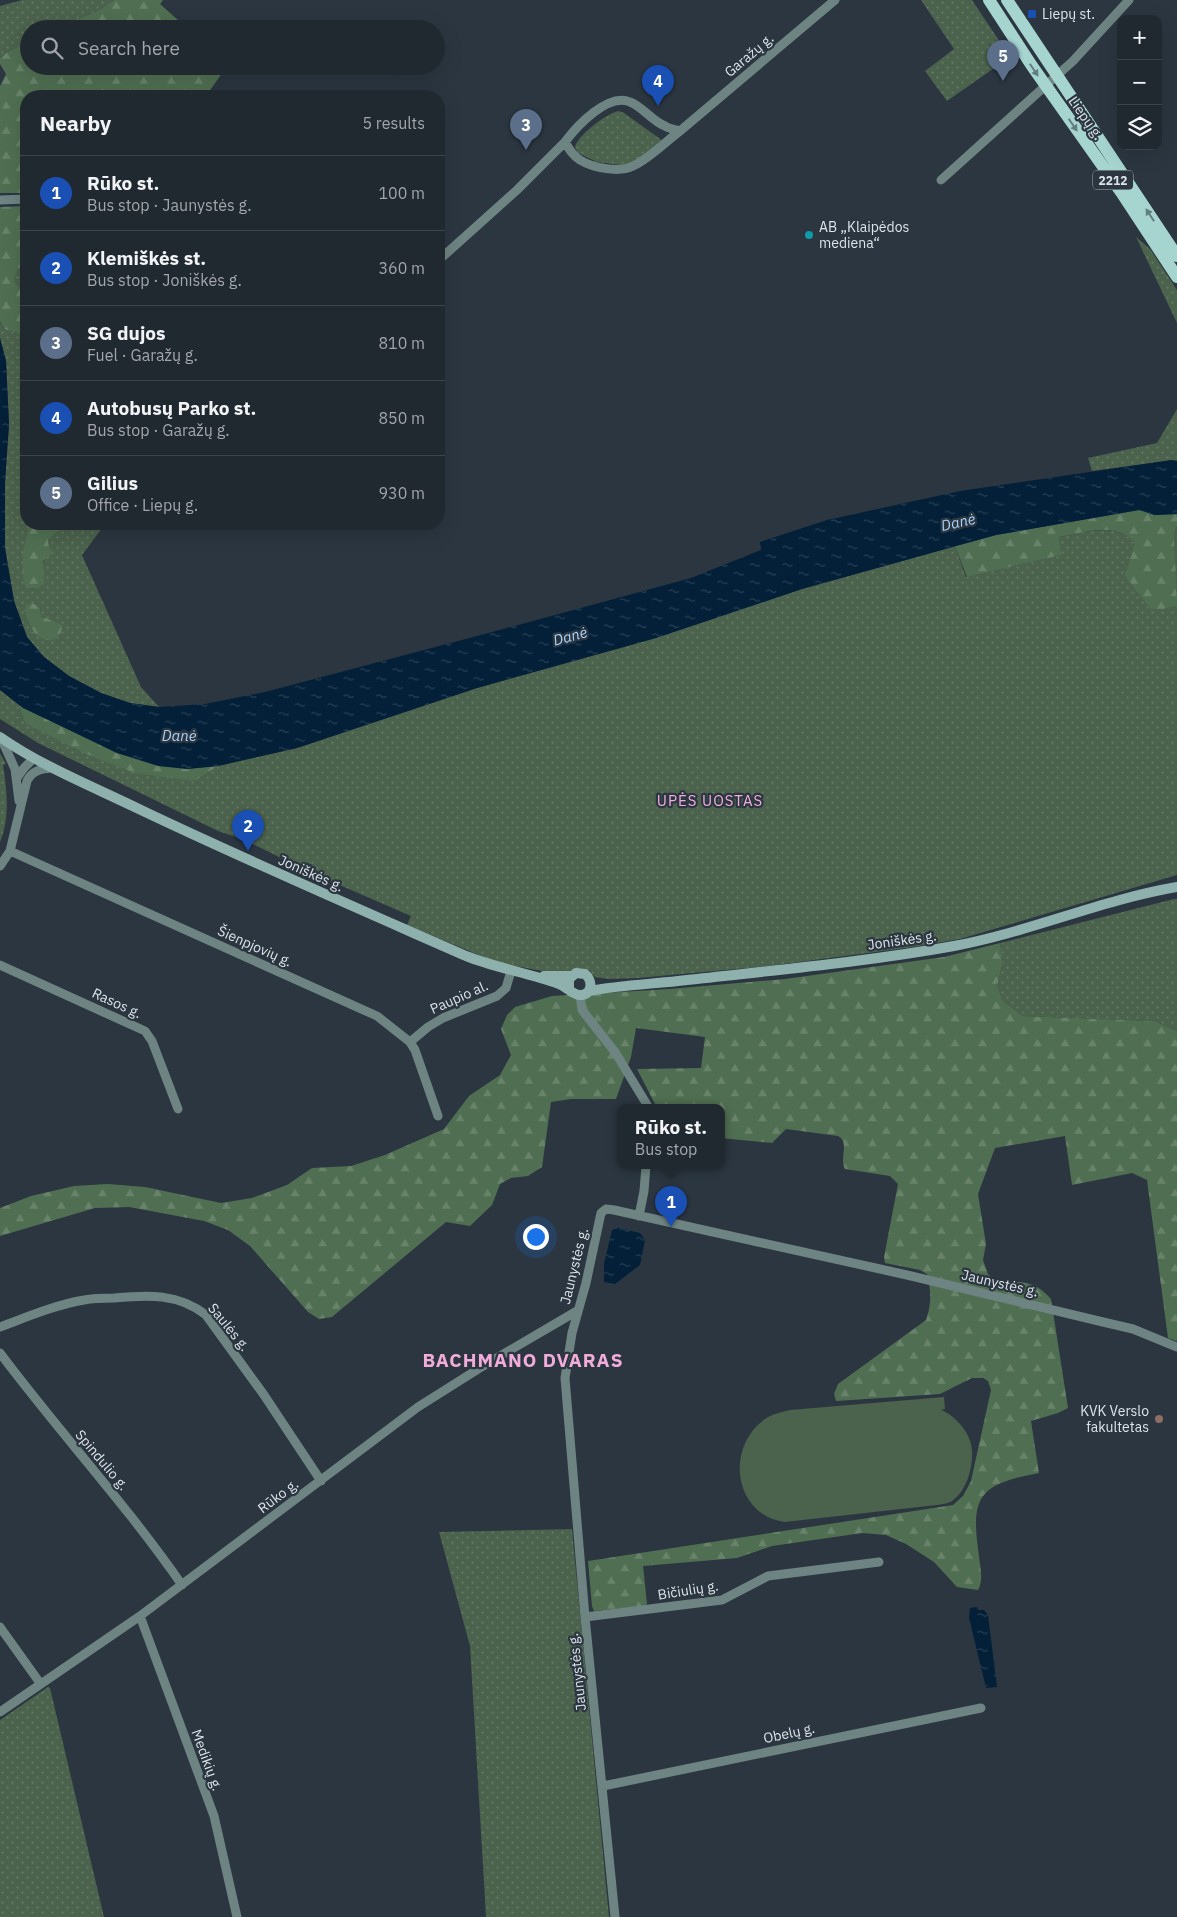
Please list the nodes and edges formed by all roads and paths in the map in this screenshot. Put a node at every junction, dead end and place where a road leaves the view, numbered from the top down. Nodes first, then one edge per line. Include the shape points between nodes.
1 (835, 0) edge
2 (988, 0) edge
3 (1008, 0) edge
4 (1129, 0) edge
5 (1057, 75) junction
6 (1045, 86) junction
7 (680, 131) junction
8 (565, 142) junction
9 (941, 180) dead end
10 (20, 199) edge
11 (0, 200) edge
12 (445, 255) edge
13 (1177, 256) edge
14 (1177, 277) edge
15 (1, 737) edge
16 (34, 758) junction
17 (51, 768) junction
18 (30, 775) junction
19 (17, 778) junction
20 (19, 808) junction
21 (10, 851) junction
22 (0, 866) edge
23 (1177, 887) edge
24 (0, 965) edge
25 (511, 971) junction
26 (538, 976) junction
27 (572, 976) junction
28 (590, 980) junction
29 (623, 985) junction
30 (569, 988) junction
31 (584, 993) junction
32 (410, 1042) junction
33 (647, 1104) edge
34 (178, 1109) dead end
35 (438, 1116) dead end
36 (646, 1169) edge
37 (639, 1216) junction
38 (577, 1312) junction
39 (0, 1327) edge
40 (1177, 1347) edge
41 (0, 1353) edge
42 (321, 1481) junction
43 (879, 1562) dead end
44 (182, 1585) junction
45 (140, 1616) junction
46 (585, 1617) junction
47 (0, 1627) edge
48 (40, 1683) junction
49 (980, 1708) dead end
50 (0, 1712) edge
51 (603, 1786) junction
52 (237, 1917) edge
53 (615, 1917) edge

1 - 7 street, Garažų g.
2 -> 6 main road, Liepų g. / 2212
3 - 5 main road, Liepų g. / 2212
4 - 5 street
5 - 6 street
13 -> 5 main road, Liepų g. / 2212
6 - 9 street
6 -> 14 main road, Liepų g. / 2212
7 - 8 street, Garažų g. via 646,158 626,169 604,168 580,160
7 - 8 street via 664,126 629,101 616,100 602,105
8 - 12 street
10 - 11 street
15 - 16 main road, Joniškės g.
15 - 19 street
16 - 17 main road, Joniškės g.
16 - 18 street
16 - 19 street
17 - 18 street
17 - 25 main road, Joniškės g. via 279,874 466,956
18 - 20 street
19 - 20 street
20 - 21 street
21 - 22 street
21 - 32 street, Šienpjovių g. via 361,1008 377,1016
23 - 29 main road, Joniškės g. via 1143,893 956,946 834,964
24 - 34 street, Rasos g. via 145,1031 152,1041
25 - 26 main road, Joniškės g.
25 - 32 street, Paupio al. via 506,988 497,996 443,1018
26 - 27 main road, Joniškės g.
26 - 30 main road, Joniškės g.
27 - 28 main road via 580,972
27 - 30 main road
28 - 29 main road, Joniškės g.
28 - 31 main road via 591,986
29 - 31 main road, Joniškės g.
30 - 31 main road via 575,994
31 - 33 street via 582,1010 615,1052
32 - 35 street, Šienpjovių g.
36 - 37 street
37 - 38 street, Jaunystės g. via 606,1208 601,1213
37 - 40 street, Jaunystės g. via 1133,1329
38 - 42 street, Rūko g. via 418,1407
38 - 46 street, Jaunystės g. via 565,1378
39 - 42 street, Saulės g. via 84,1300 158,1296 194,1306 206,1315
41 - 44 street, Spindulio g. via 146,1534
42 - 44 street, Rūko g.
43 - 46 street, Bičiulių g. via 768,1576 722,1600
44 - 45 street, Rūko g.
45 - 48 street, Rūko g.
45 - 52 street, Medikių g. via 214,1816
46 - 51 street, Jaunystės g.
47 - 48 street
48 - 50 street, Rūko g.
49 - 51 street, Obelų g.
51 - 53 street, Jaunystės g.

